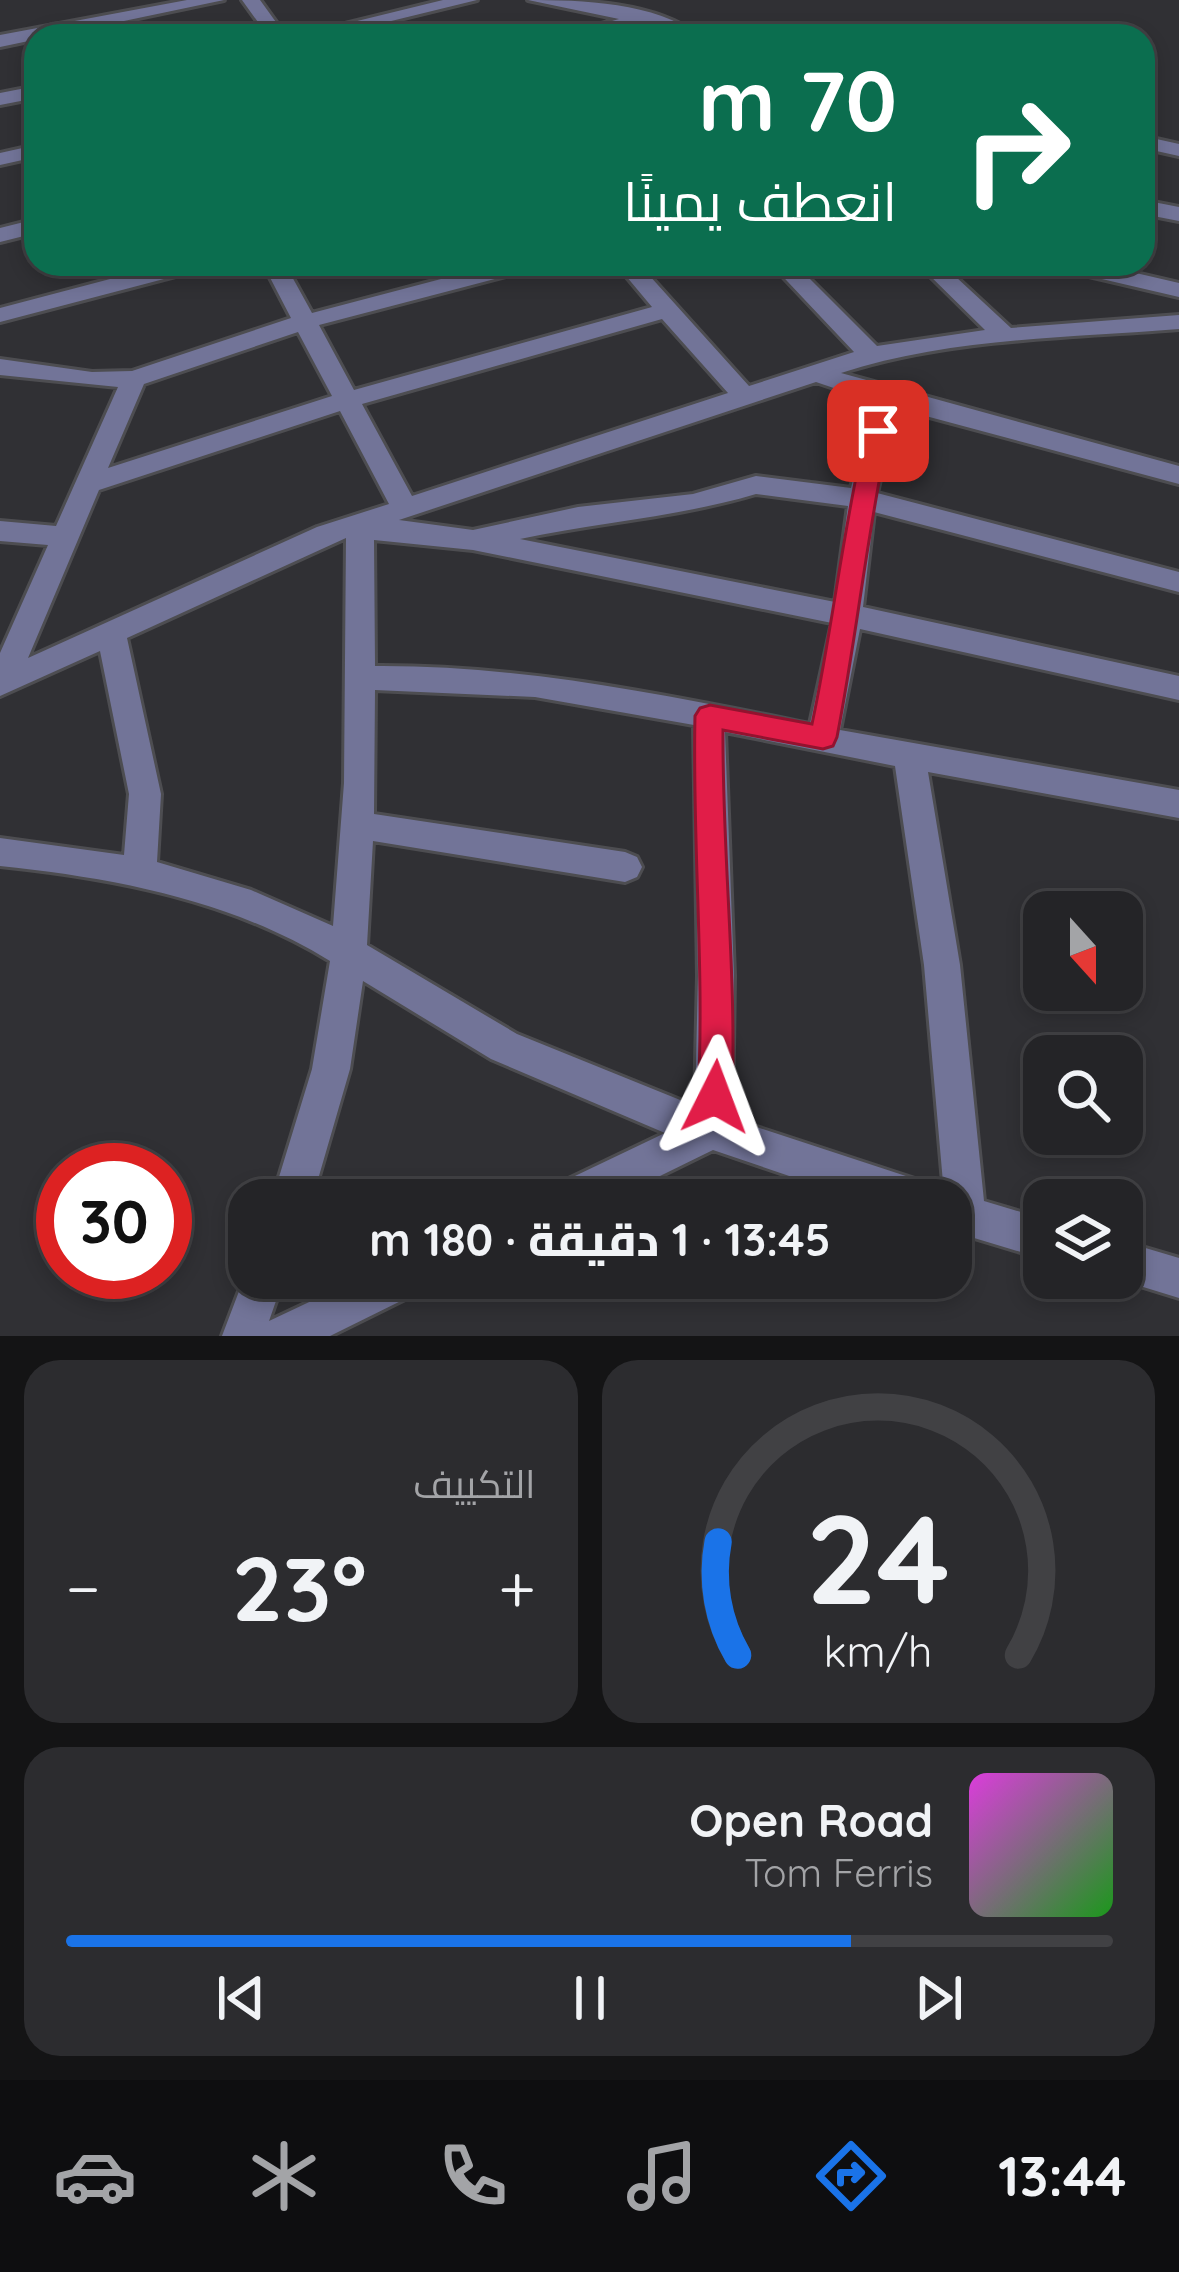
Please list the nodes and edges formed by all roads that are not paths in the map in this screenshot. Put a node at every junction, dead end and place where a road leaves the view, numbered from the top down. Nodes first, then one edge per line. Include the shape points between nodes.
1 (215, 0) edge
2 (468, 0) edge
3 (537, 0) edge
4 (646, 18) junction
5 (89, 24) edge
6 (359, 24) edge
7 (620, 24) edge
8 (661, 24) edge
9 (148, 276) edge
10 (280, 276) edge
11 (479, 276) edge
12 (637, 276) edge
13 (794, 276) edge
14 (942, 276) edge
15 (1119, 276) edge
16 (1179, 290) edge
17 (666, 310) junction
18 (0, 315) edge
19 (304, 322) junction
20 (1179, 322) edge
21 (1005, 336) junction
22 (871, 356) junction
23 (0, 367) edge
24 (815, 373) junction
25 (134, 379) junction
26 (743, 395) junction
27 (886, 397) junction
28 (346, 400) junction
29 (1179, 475) edge
30 (88, 484) junction
31 (862, 499) junction
32 (404, 507) junction
33 (361, 526) junction
34 (0, 530) edge
35 (65, 537) junction
36 (473, 540) junction
37 (1179, 582) edge
38 (848, 615) junction
39 (111, 632) junction
40 (358, 678) junction
41 (1, 683) edge
42 (1179, 688) edge
43 (710, 716) junction
44 (823, 737) junction
45 (909, 755) junction
46 (1179, 804) edge
47 (358, 825) junction
48 (0, 852) edge
49 (625, 867) dead end
50 (140, 873) junction
51 (349, 954) junction
52 (712, 1132) junction
53 (298, 1179) edge
54 (612, 1179) edge
55 (854, 1179) edge
56 (956, 1179) edge
57 (972, 1218) edge
58 (1023, 1233) edge
59 (1143, 1267) edge
60 (1179, 1278) edge
61 (256, 1299) edge
62 (361, 1299) edge
63 (243, 1336) edge
64 (284, 1336) edge

1 - 5 street
2 - 6 street
3 - 4 street
4 - 7 street
4 - 8 street
9 - 18 street
10 - 19 street
11 - 19 street
12 - 17 street
13 - 22 street
14 - 21 street
15 - 16 street
17 - 26 street
17 - 28 street
19 - 25 street
19 - 28 street
20 - 21 street
21 - 22 street
22 - 24 street
23 - 25 street
24 - 26 street
24 - 27 street
25 - 30 street
26 - 32 street
27 - 29 street
27 - 31 street
28 - 30 street
28 - 32 street
30 - 35 street
31 - 36 street via 756,485
31 - 37 street
31 - 38 street
32 - 33 street
33 - 36 street
33 - 39 street via 291,548
33 - 40 street
34 - 35 street
35 - 41 street
36 - 38 street
38 - 42 street
38 - 44 street
39 - 41 street
39 - 50 street via 145,794
40 - 43 street via 490,677
40 - 47 street
43 - 44 street
43 - 52 street via 719,1016
44 - 45 street
45 - 46 street
45 - 56 street via 942,965
47 - 49 street
47 - 51 street
48 - 50 street
50 - 51 street via 241,901
51 - 52 street via 544,1068
51 - 53 street via 331,1069
52 - 54 street
52 - 55 street
57 - 58 street
59 - 60 street
61 - 63 street
62 - 64 street

